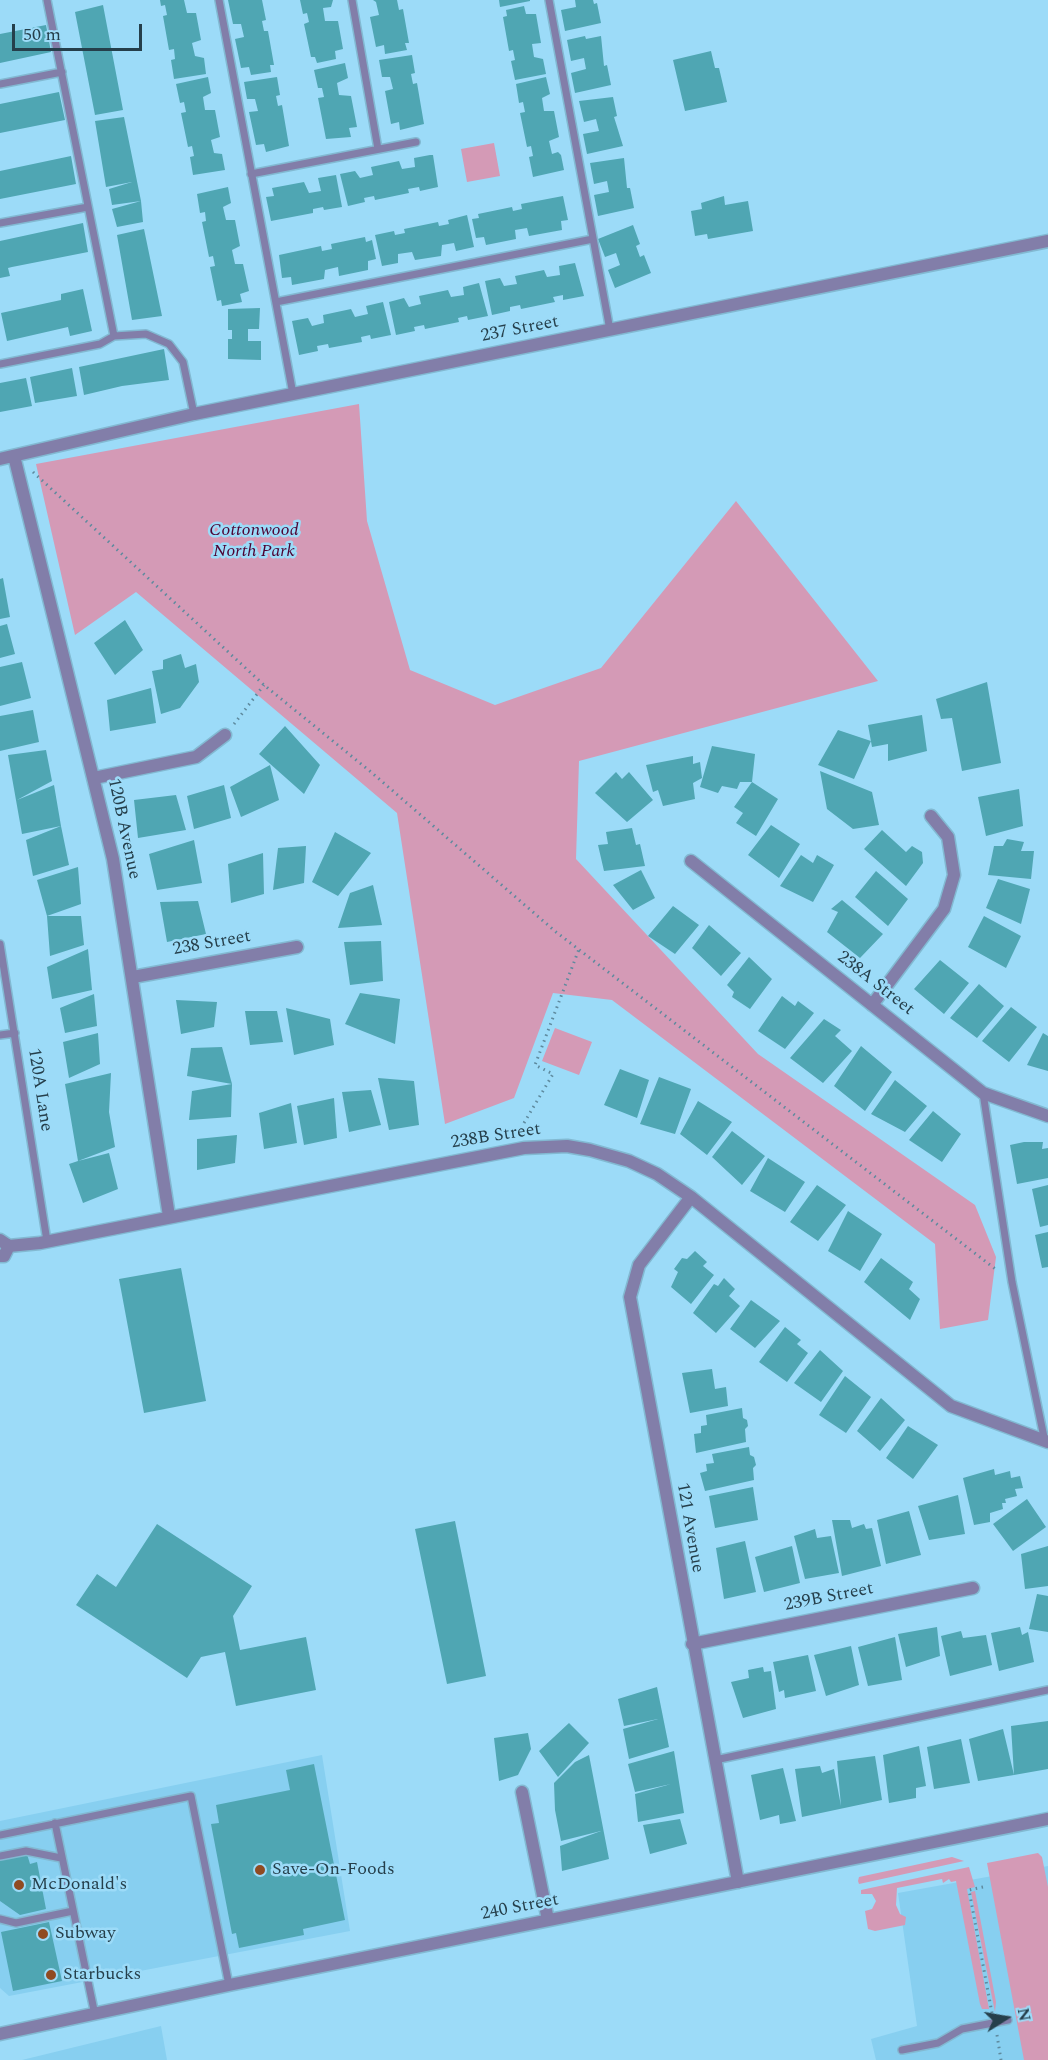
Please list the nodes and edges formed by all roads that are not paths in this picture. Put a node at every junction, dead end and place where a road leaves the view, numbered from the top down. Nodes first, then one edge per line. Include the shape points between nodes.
1 (47, 0) edge
2 (219, 0) edge
3 (352, 0) edge
4 (549, 0) edge
5 (62, 72) junction
6 (0, 84) edge
7 (416, 142) dead end
8 (378, 149) junction
9 (251, 174) junction
10 (88, 207) junction
11 (0, 223) edge
12 (593, 239) junction
13 (1048, 241) edge
14 (276, 303) junction
15 (609, 330) junction
16 (114, 336) junction
17 (0, 364) edge
18 (293, 394) junction
19 (194, 414) junction
20 (14, 456) junction
21 (0, 459) edge
22 (225, 735) road end
23 (94, 778) junction
24 (931, 816) dead end
25 (691, 861) dead end
26 (0, 944) edge
27 (297, 947) dead end
28 (133, 977) junction
29 (872, 1005) junction
30 (15, 1033) junction
31 (0, 1035) edge
32 (983, 1093) junction
33 (1048, 1116) edge
34 (691, 1197) junction
35 (169, 1216) junction
36 (47, 1241) junction
37 (5, 1243) edge
38 (0, 1256) edge
39 (1047, 1443) edge
40 (973, 1588) dead end
41 (692, 1644) junction
42 (1048, 1690) edge
43 (715, 1760) junction
44 (522, 1792) dead end
45 (1048, 1819) edge
46 (55, 1823) junction
47 (0, 1835) edge
48 (0, 1856) edge
49 (61, 1858) junction
50 (738, 1882) junction
51 (73, 1911) junction
52 (0, 1919) edge
53 (548, 1920) junction
54 (229, 1985) junction
55 (95, 2015) junction
56 (1008, 2020) dead end
57 (0, 2034) edge
58 (902, 2050) dead end

1 - 5 lane
2 - 9 lane
3 - 8 lane
4 - 12 lane
5 - 6 lane
5 - 10 lane
7 - 8 lane
8 - 9 lane
9 - 14 lane
10 - 11 lane
10 - 16 lane
12 - 14 lane
12 - 15 lane
13 - 15 street, 237 Street
14 - 18 lane
15 - 18 street, 237 Street
16 - 17 lane via 100,344
16 - 19 lane via 146,334 170,344 183,362
18 - 19 street, 237 Street
19 - 20 street, 237 Street
20 - 21 street, 237 Street
20 - 23 street, 120B Avenue
22 - 23 street via 196,757
23 - 28 street, 120B Avenue via 113,859
24 - 29 street via 948,837 954,875 944,909
25 - 29 street, 238A Street
26 - 30 lane, 120A Lane
27 - 28 street, 238 Street
28 - 35 street, 120B Avenue
29 - 32 street, 238A Street
30 - 31 lane
30 - 36 lane, 120A Lane
32 - 33 street, 238A Street
32 - 39 lane via 1012,1282
34 - 35 street, 238B Street via 629,1161 567,1146 524,1148
34 - 39 street, 238B Street via 951,1406
34 - 41 street, 121 Avenue via 639,1265 630,1297
35 - 36 street, 238B Street
36 - 37 street, 238B Street
37 - 38 street, 238B Street via 4,1256
40 - 41 street, 239B Street
41 - 43 street, 121 Avenue
42 - 43 lane
43 - 50 street, 121 Avenue
44 - 53 street
45 - 50 street, 240 Street
46 - 47 lane
46 - 49 lane
46 - 54 lane via 192,1796
48 - 49 lane via 26,1851
49 - 51 lane
50 - 53 street, 240 Street
51 - 52 lane via 16,1923
51 - 55 lane
53 - 54 street, 240 Street
54 - 55 street, 240 Street
55 - 57 street, 240 Street
56 - 58 lane via 962,2029 938,2043

